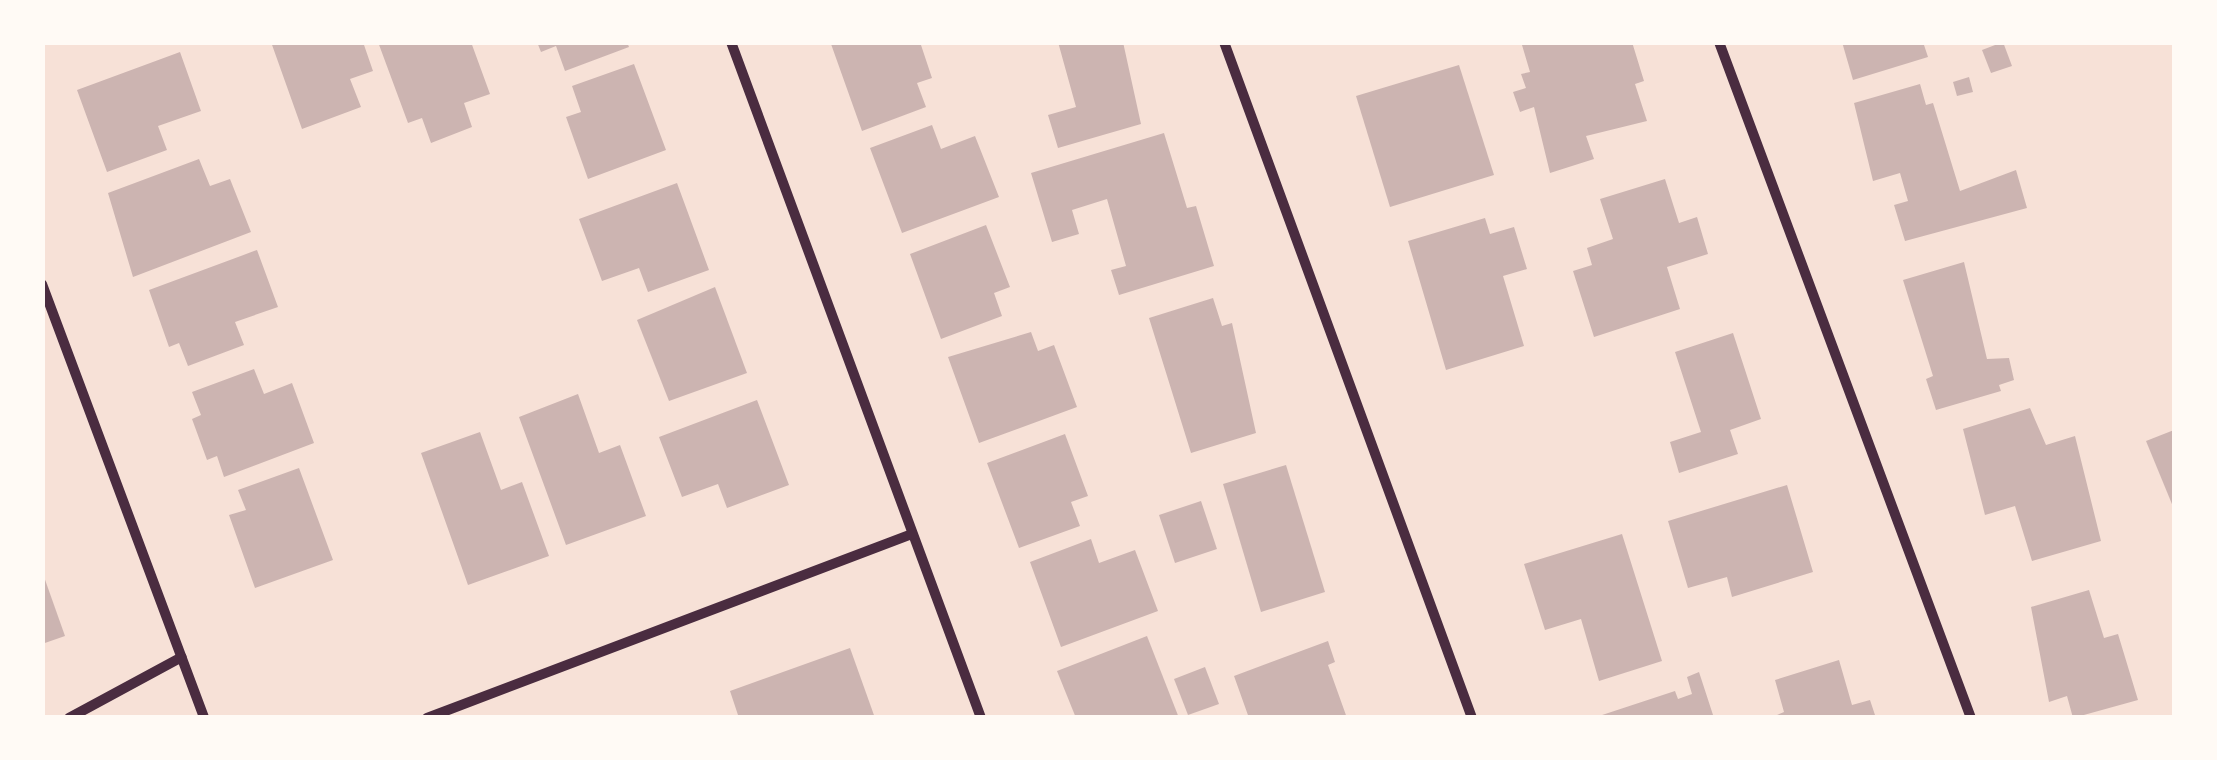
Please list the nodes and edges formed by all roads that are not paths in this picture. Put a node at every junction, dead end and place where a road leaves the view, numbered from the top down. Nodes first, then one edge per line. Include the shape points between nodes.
1 (731, 42) edge
2 (1224, 42) edge
3 (1720, 42) edge
4 (42, 284) edge
5 (912, 534) junction
6 (182, 657) junction
7 (70, 718) edge
8 (204, 718) edge
9 (427, 718) edge
10 (981, 718) edge
11 (1472, 718) edge
12 (1971, 718) edge

1 - 5 street
2 - 11 street
3 - 12 street
4 - 6 street
5 - 9 street
5 - 10 street
6 - 7 street
6 - 8 street

